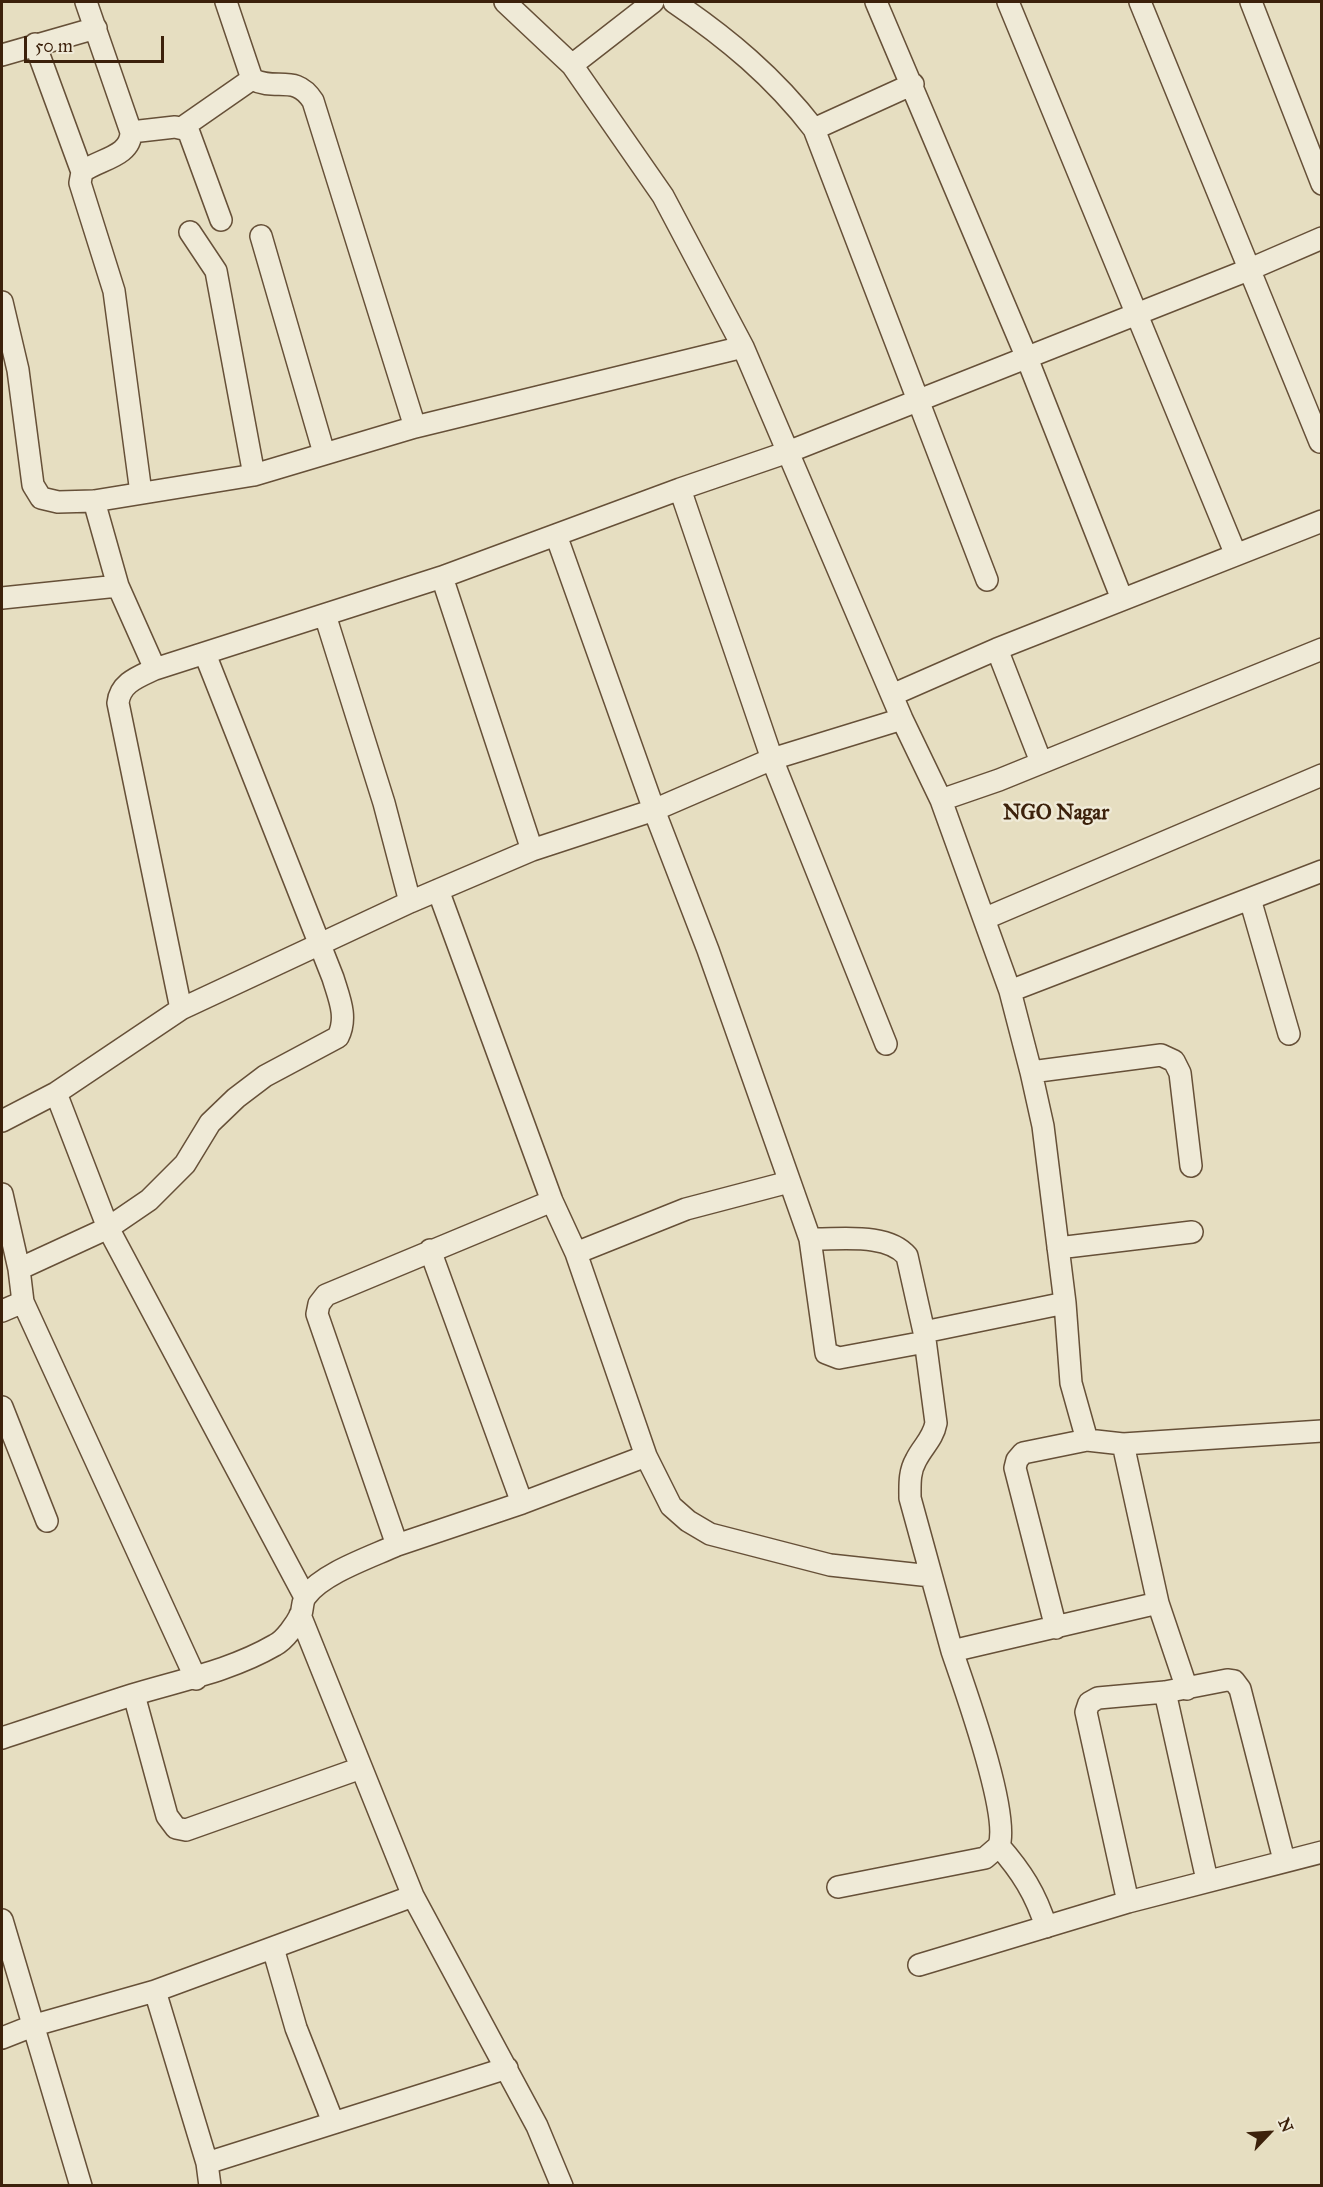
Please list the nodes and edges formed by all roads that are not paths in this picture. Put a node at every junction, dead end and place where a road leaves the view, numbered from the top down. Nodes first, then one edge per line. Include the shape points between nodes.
1 (86, 2) edge
2 (226, 2) edge
3 (505, 2) edge
4 (653, 2) edge
5 (674, 2) edge
6 (876, 2) edge
7 (1008, 2) edge
8 (1140, 2) edge
9 (1251, 2) edge
10 (96, 28) junction
11 (35, 44) junction
12 (2, 55) edge
13 (572, 65) junction
14 (252, 79) junction
15 (913, 84) junction
16 (183, 127) junction
17 (814, 129) junction
18 (131, 132) junction
19 (82, 172) junction
20 (1322, 184) edge
21 (221, 220) dead end
22 (190, 232) dead end
23 (261, 236) dead end
24 (1322, 238) edge
25 (1248, 270) junction
26 (2, 302) edge
27 (1138, 313) junction
28 (743, 346) junction
29 (1027, 358) junction
30 (917, 401) junction
31 (415, 427) junction
32 (1320, 442) edge
33 (788, 452) junction
34 (324, 453) junction
35 (254, 475) junction
36 (680, 489) junction
37 (141, 493) junction
38 (94, 501) junction
39 (1322, 521) edge
40 (556, 535) junction
41 (1236, 555) junction
42 (442, 577) junction
43 (987, 580) dead end
44 (118, 586) junction
45 (2, 598) edge
46 (1122, 599) junction
47 (325, 615) junction
48 (998, 649) junction
49 (1322, 649) edge
50 (205, 654) junction
51 (155, 669) junction
52 (892, 695) junction
53 (902, 719) junction
54 (772, 759) junction
55 (1041, 762) junction
56 (1322, 775) edge
57 (941, 800) junction
58 (654, 810) junction
59 (532, 850) junction
60 (1320, 876) edge
61 (438, 890) junction
62 (1250, 899) junction
63 (410, 902) junction
64 (986, 918) junction
65 (319, 943) junction
66 (1010, 991) junction
67 (181, 1009) junction
68 (1289, 1034) dead end
69 (886, 1044) dead end
70 (1031, 1072) junction
71 (56, 1093) junction
72 (2, 1121) edge
73 (1191, 1166) dead end
74 (789, 1182) junction
75 (2, 1194) edge
76 (552, 1201) junction
77 (108, 1228) junction
78 (1192, 1232) dead end
79 (810, 1239) junction
80 (1058, 1248) junction
81 (430, 1250) junction
82 (576, 1253) junction
83 (19, 1269) junction
84 (22, 1302) junction
85 (1065, 1304) junction
86 (2, 1311) edge
87 (924, 1337) junction
88 (2, 1407) edge
89 (1322, 1431) edge
90 (1087, 1440) junction
91 (1123, 1444) junction
92 (646, 1456) junction
93 (522, 1503) junction
94 (47, 1521) dead end
95 (397, 1545) junction
96 (931, 1576) junction
97 (1158, 1603) junction
98 (303, 1606) junction
99 (1056, 1628) junction
100 (952, 1651) junction
101 (196, 1679) junction
102 (1187, 1689) junction
103 (1165, 1692) junction
104 (134, 1695) junction
105 (2, 1738) edge
106 (361, 1768) junction
107 (999, 1846) junction
108 (1322, 1852) edge
109 (1284, 1860) junction
110 (1206, 1880) junction
111 (838, 1887) dead end
112 (413, 1896) junction
113 (1128, 1902) junction
114 (2, 1920) edge
115 (1046, 1927) junction
116 (273, 1948) junction
117 (919, 1965) dead end
118 (155, 1991) junction
119 (35, 2025) junction
120 (2, 2038) edge
121 (507, 2068) junction
122 (333, 2122) junction
123 (207, 2163) junction
124 (81, 2186) edge
125 (210, 2186) edge
126 (562, 2186) edge

1 - 10 street
2 - 14 street
3 - 13 street
4 - 13 street
5 - 17 street via 727,38
6 - 15 street
7 - 27 street
8 - 25 street
9 - 20 street
10 - 11 street
10 - 18 street
11 - 12 street
11 - 19 street
13 - 28 street via 663,196
14 - 16 street
14 - 31 street via 260,83 295,84 306,90 313,101
15 - 17 street
15 - 29 street
16 - 18 street
16 - 21 street via 190,135
17 - 30 street
18 - 19 street via 125,150
19 - 37 street via 80,183 114,291
22 - 35 street via 216,272
23 - 34 street
24 - 25 street
25 - 27 street
25 - 32 street
26 - 38 street via 18,370 33,485 41,498 58,502
27 - 29 street
27 - 41 street
28 - 31 street
28 - 33 street
29 - 30 street
29 - 46 street
30 - 33 street
30 - 43 street
31 - 34 street
33 - 36 street
33 - 52 street
34 - 35 street
35 - 37 street
36 - 40 street
36 - 54 street
37 - 38 street
38 - 44 street
39 - 41 street
40 - 42 street
40 - 58 street
41 - 46 street
42 - 47 street
42 - 59 street
44 - 45 street
44 - 51 street
46 - 48 street
47 - 50 street
47 - 63 street via 384,803
48 - 52 street
48 - 55 street
49 - 55 street
50 - 51 street
50 - 65 street
51 - 67 street via 129,682 119,693 118,703
52 - 53 street
53 - 54 street
53 - 57 street
54 - 58 street
54 - 69 street
55 - 57 street
56 - 64 street
57 - 64 street
58 - 59 street
58 - 74 street via 708,950
59 - 61 street
60 - 62 street
61 - 63 street
61 - 76 street
62 - 66 street
62 - 68 street
63 - 65 street
64 - 66 street
65 - 67 street
65 - 77 street via 342,1007 338,1037 265,1076 236,1098 210,1123 170,1179 149,1200
66 - 70 street
67 - 71 street
70 - 73 street via 1161,1056 1174,1060 1180,1073
70 - 80 street via 1043,1126
71 - 72 street
71 - 77 street
74 - 79 street
74 - 82 street via 686,1209
75 - 83 street
76 - 81 street
76 - 82 street
77 - 83 street
77 - 98 street
78 - 80 street
79 - 87 street via 868,1241 900,1247 908,1256
79 - 87 street via 826,1353 838,1358
80 - 85 street
81 - 93 street
81 - 95 street via 326,1295 317,1314
82 - 92 street
83 - 84 street
84 - 86 street
84 - 101 street
85 - 87 street
85 - 90 street via 1071,1383
87 - 96 street via 936,1423 913,1468 910,1498
88 - 94 street
89 - 91 street
90 - 91 street
90 - 99 street via 1023,1453 1017,1460
91 - 97 street
92 - 93 street
92 - 96 street via 671,1506 710,1534 830,1565
93 - 95 street
95 - 98 street via 339,1571
96 - 100 street
97 - 99 street
97 - 102 street
98 - 101 street via 278,1643
98 - 106 street
99 - 100 street
100 - 107 street via 976,1720 1002,1824
101 - 104 street
102 - 103 street
102 - 109 street via 1227,1680 1234,1681 1240,1689
103 - 110 street
103 - 113 street via 1098,1698 1089,1703 1086,1712
104 - 105 street
104 - 106 street via 167,1816 176,1828 186,1830
106 - 112 street
107 - 111 street via 985,1858
107 - 115 street via 1028,1882
108 - 109 street
109 - 110 street
110 - 113 street
112 - 116 street
112 - 121 street
113 - 115 street
114 - 119 street
115 - 117 street
116 - 118 street
116 - 122 street via 296,2028
118 - 119 street
118 - 123 street
119 - 120 street
119 - 124 street
121 - 122 street
121 - 126 street
122 - 123 street
123 - 125 street

